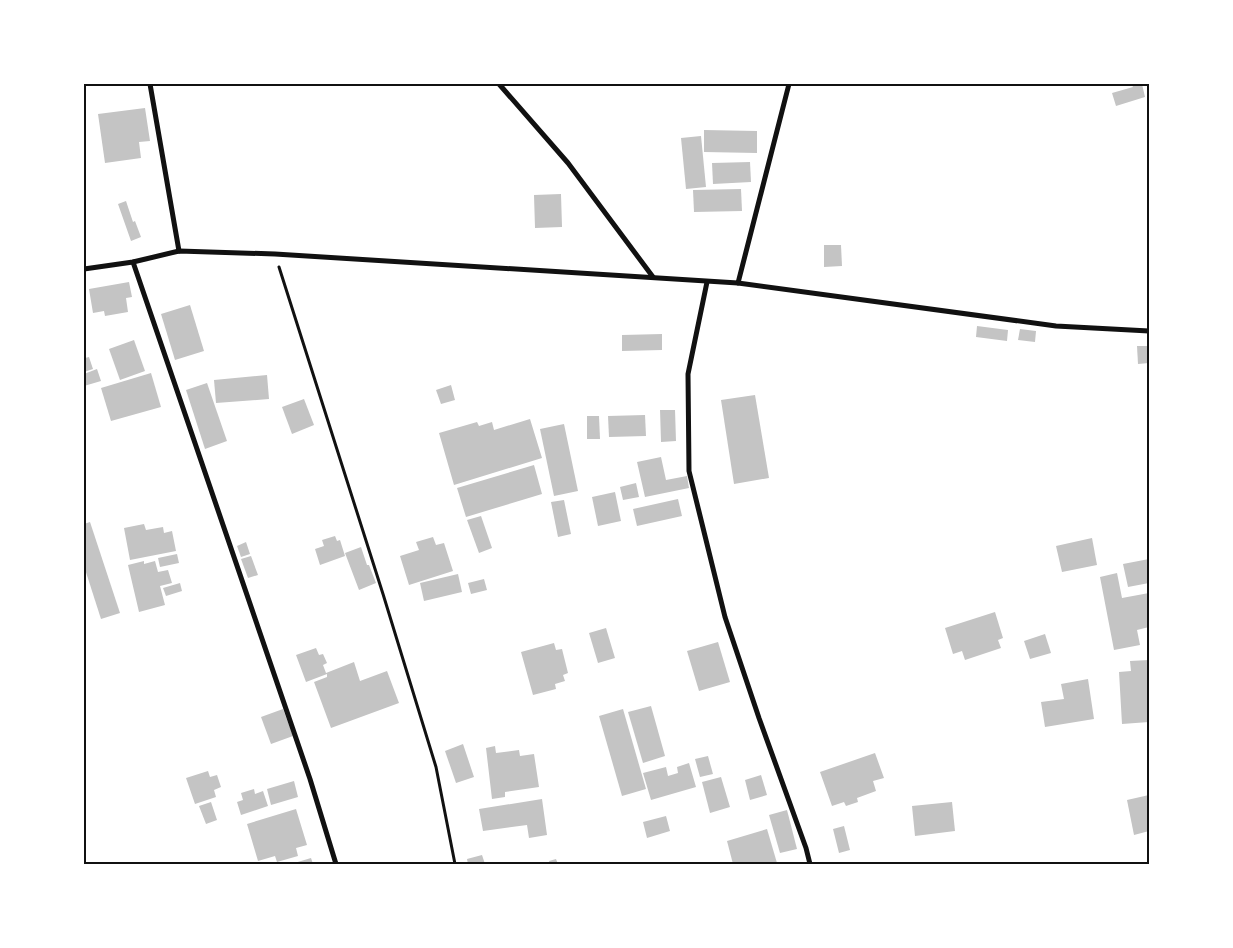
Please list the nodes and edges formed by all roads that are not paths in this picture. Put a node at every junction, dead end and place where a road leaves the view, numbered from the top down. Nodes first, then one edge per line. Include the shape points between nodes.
1 (150, 84) edge
2 (499, 84) edge
3 (789, 84) edge
4 (179, 251) junction
5 (133, 262) junction
6 (84, 269) edge
7 (653, 277) junction
8 (708, 282) junction
9 (738, 283) junction
10 (1149, 331) edge
11 (336, 864) edge
12 (810, 864) edge

1 - 4 street
2 - 7 street via 568,163
3 - 9 street
4 - 5 street
4 - 7 street
5 - 6 street
5 - 11 street via 304,761
7 - 8 street
8 - 9 street
8 - 12 street via 688,374 689,471 725,617
9 - 10 street via 1056,326

